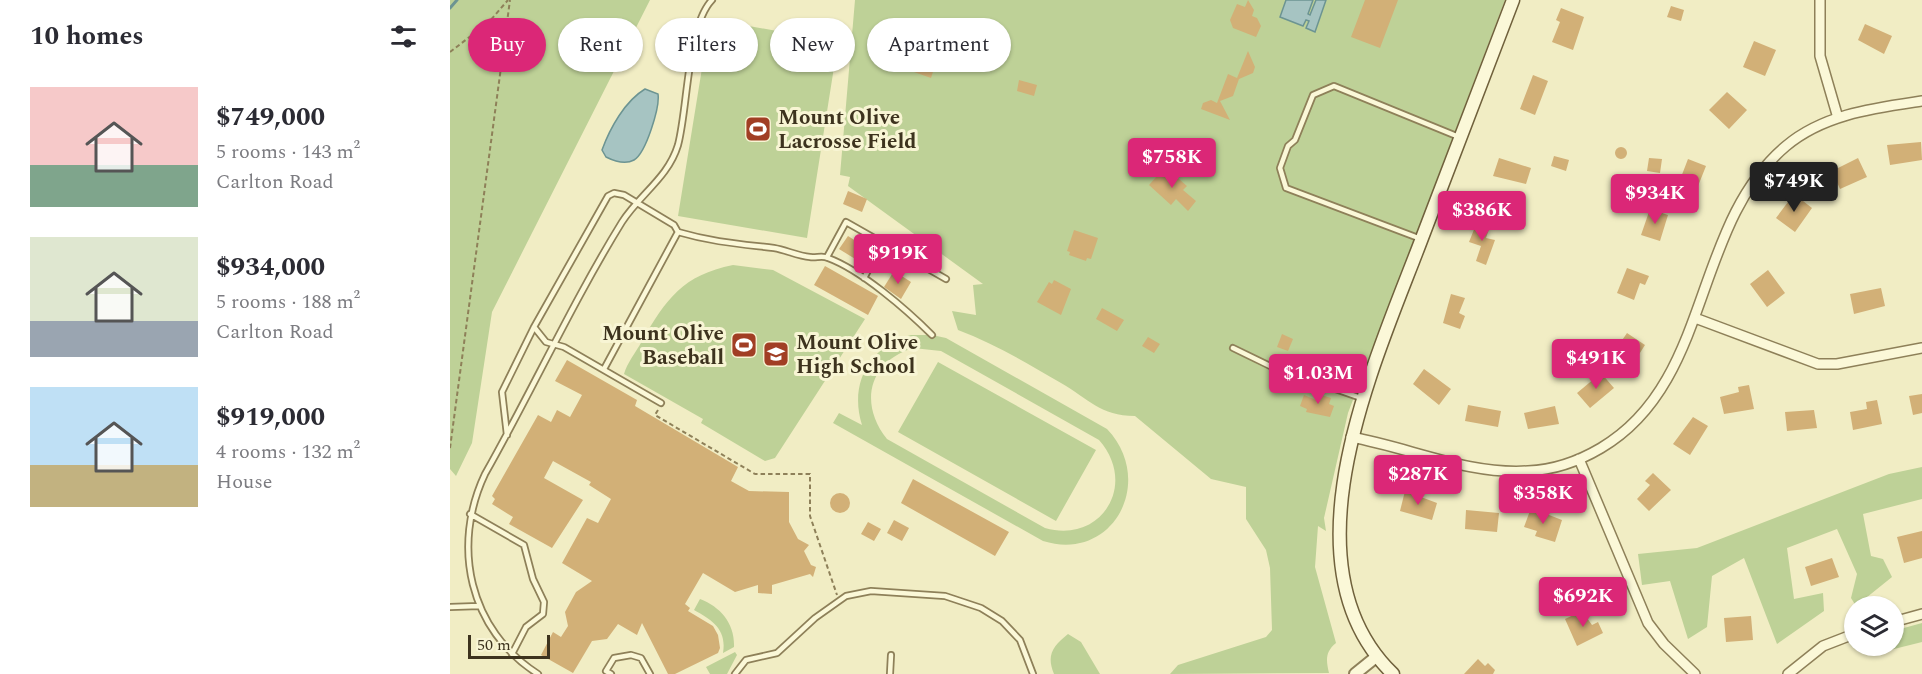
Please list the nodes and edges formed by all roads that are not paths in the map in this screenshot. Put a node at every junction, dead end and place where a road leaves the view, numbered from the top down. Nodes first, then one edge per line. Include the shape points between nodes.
1 (712, 0) edge
2 (1513, 0) edge
3 (1820, 0) edge
4 (1922, 101) edge
5 (1838, 118) junction
6 (1460, 138) junction
7 (637, 204) junction
8 (678, 232) junction
9 (1421, 239) junction
10 (883, 243) junction
11 (827, 257) junction
12 (864, 278) junction
13 (946, 279) dead end
14 (1695, 318) junction
15 (534, 327) junction
16 (932, 335) dead end
17 (554, 346) junction
18 (1233, 348) dead end
19 (1922, 348) edge
20 (604, 369) junction
21 (1363, 399) junction
22 (661, 403) road end
23 (507, 435) junction
24 (1352, 437) junction
25 (1580, 459) junction
26 (470, 514) junction
27 (479, 606) junction
28 (450, 607) edge
29 (1922, 614) edge
30 (1904, 619) edge
31 (1844, 638) edge
32 (512, 654) junction
33 (891, 656) dead end
34 (1376, 657) junction
35 (538, 674) edge
36 (611, 674) edge
37 (650, 674) edge
38 (735, 674) edge
39 (890, 674) edge
40 (1033, 674) edge
41 (1355, 674) edge
42 (1393, 674) edge
43 (1695, 674) edge
44 (1788, 674) edge

1 - 7 lane via 699,21 673,158 661,179
2 - 6 main road
3 - 5 street via 1820,56
4 - 5 street
5 - 14 street via 1788,144 1755,177 1733,217
6 - 9 main road
6 - 9 lane via 1334,86 1313,95 1295,140 1288,146 1280,168 1286,188
7 - 8 lane via 674,225
7 - 15 lane via 619,193 608,196
7 - 17 lane via 622,223
8 - 11 lane via 713,242
8 - 20 lane
9 - 21 main road
10 - 11 lane via 846,222
10 - 12 lane
10 - 13 lane
11 - 12 lane
12 - 16 lane
14 - 19 street via 1818,364
14 - 25 street via 1674,371 1643,415 1614,440
15 - 17 lane
15 - 23 lane via 502,392
17 - 20 lane via 564,347
17 - 23 lane
18 - 21 lane via 1299,380
20 - 22 lane
21 - 24 main road
23 - 26 lane via 485,474
24 - 25 street via 1487,470 1531,471
24 - 34 main road via 1341,495 1341,549 1357,627
25 - 43 street via 1648,623
26 - 27 lane via 467,559
26 - 32 lane via 524,545 543,599 543,614 526,627
27 - 28 lane
27 - 32 lane
29 - 30 street
31 - 44 street via 1823,646
32 - 35 lane
33 - 39 lane
34 - 41 street
34 - 42 main road
36 - 37 lane via 606,671 614,658 635,655
38 - 40 lane via 746,660 777,653 839,600 871,591 932,594 965,601 1011,630 1020,640

